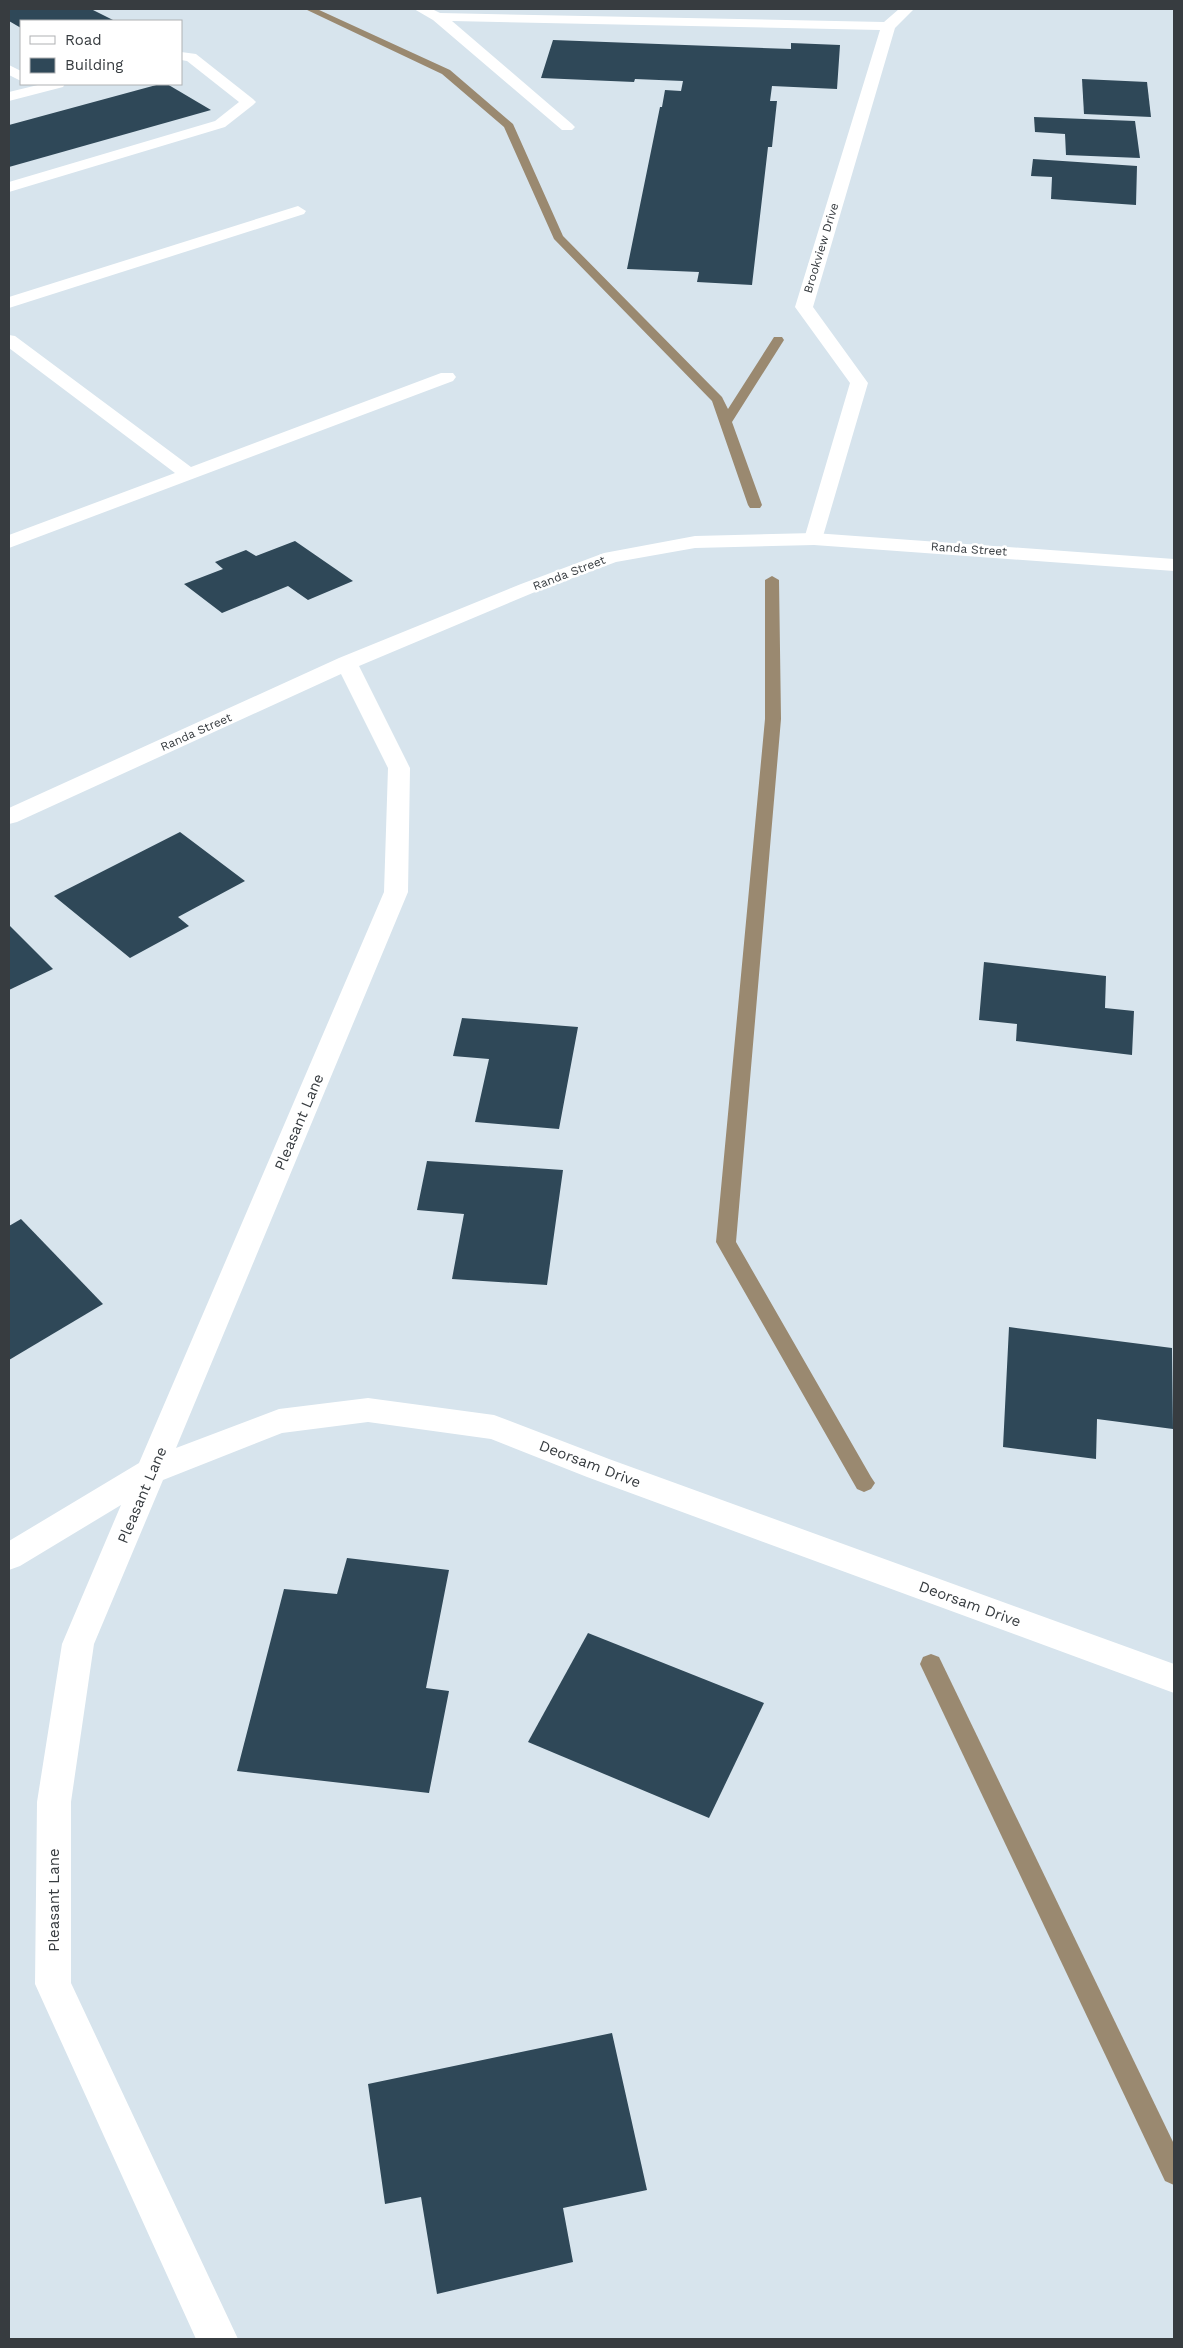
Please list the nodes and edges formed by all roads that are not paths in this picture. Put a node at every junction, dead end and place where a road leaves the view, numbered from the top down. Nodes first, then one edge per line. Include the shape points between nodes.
1 (421, 9) edge
2 (908, 9) edge
3 (438, 17) junction
4 (888, 26) junction
5 (182, 56) edge
6 (9, 69) edge
7 (20, 76) edge
8 (36, 86) edge
9 (9, 97) edge
10 (567, 127) dead end
11 (9, 187) edge
12 (298, 211) dead end
13 (9, 303) edge
14 (9, 340) edge
15 (447, 377) dead end
16 (189, 474) junction
17 (814, 539) junction
18 (9, 542) edge
19 (1174, 565) edge
20 (347, 663) junction
21 (9, 817) edge
22 (152, 1471) junction
23 (9, 1557) edge
24 (1174, 1679) edge
25 (217, 2339) edge

1 - 3 street
2 - 4 street
3 - 4 street
3 - 10 street
4 - 17 street, Brookview Drive via 804,307 859,384
5 - 11 street via 191,57 248,102 220,124
6 - 7 street
8 - 9 street
12 - 13 street
14 - 16 street
15 - 16 street
16 - 18 street
17 - 19 street, Randa Street
17 - 20 street, Randa Street via 695,542 611,557
20 - 21 street, Randa Street
20 - 22 street, Pleasant Lane via 399,768 396,892
22 - 23 street, Deorsam Drive
22 - 24 street, Deorsam Drive via 279,1421 368,1410 494,1427
22 - 25 street, Pleasant Lane via 78,1644 54,1802 53,1984

